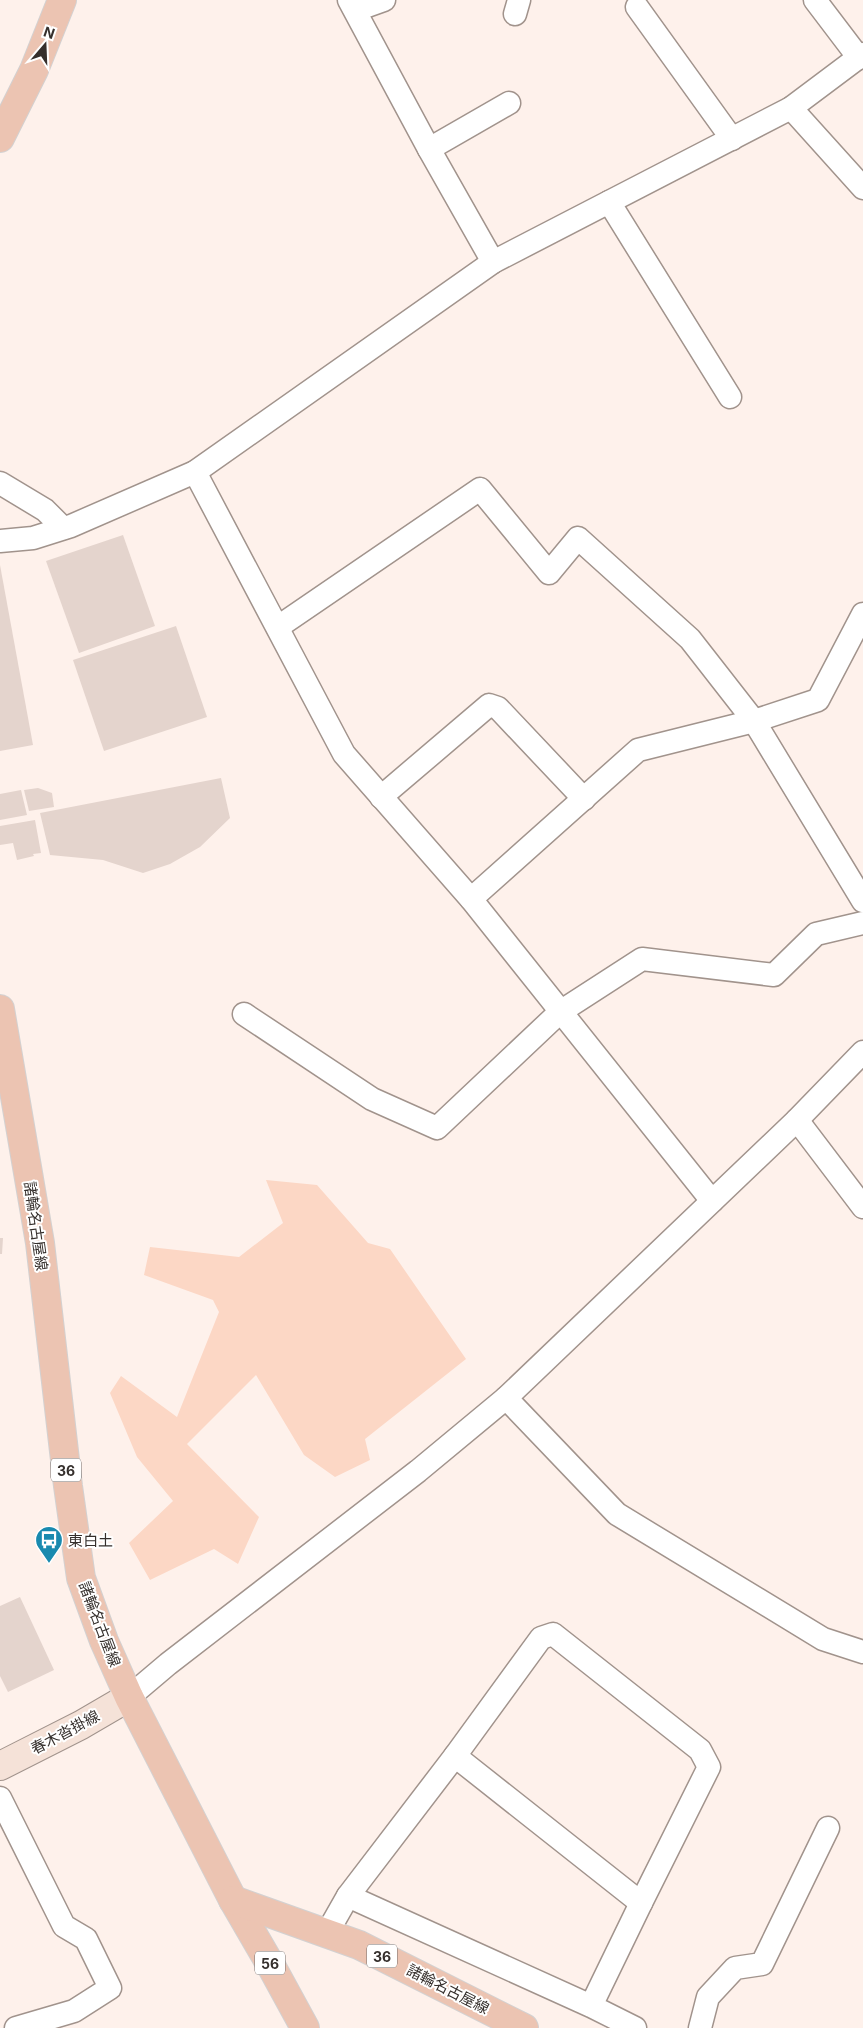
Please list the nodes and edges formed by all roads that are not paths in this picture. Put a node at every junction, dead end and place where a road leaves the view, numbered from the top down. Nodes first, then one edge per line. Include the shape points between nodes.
1 (62, 0) edge
2 (384, 0) edge
3 (815, 0) edge
4 (352, 5) edge
5 (637, 8) dead end
6 (861, 56) edge
7 (509, 103) dead end
8 (792, 108) junction
9 (0, 138) edge
10 (732, 139) junction
11 (429, 149) junction
12 (863, 188) edge
13 (609, 202) junction
14 (493, 262) junction
15 (730, 397) dead end
16 (195, 472) junction
17 (0, 483) edge
18 (64, 528) junction
19 (0, 541) edge
20 (860, 625) edge
21 (278, 627) junction
22 (754, 721) junction
23 (381, 797) junction
24 (584, 799) junction
25 (471, 899) junction
26 (863, 901) edge
27 (863, 924) edge
28 (0, 1009) edge
29 (560, 1012) junction
30 (244, 1014) dead end
31 (863, 1052) edge
32 (797, 1120) junction
33 (712, 1201) junction
34 (863, 1207) edge
35 (506, 1398) junction
36 (863, 1652) edge
37 (129, 1697) junction
38 (455, 1756) junction
39 (0, 1766) edge
40 (0, 1798) edge
41 (828, 1828) dead end
42 (348, 1896) junction
43 (233, 1900) junction
44 (641, 1903) junction
45 (327, 1933) junction
46 (591, 2006) junction
47 (16, 2028) edge
48 (304, 2028) edge
49 (524, 2028) edge
50 (636, 2028) edge
51 (700, 2028) edge

1 - 9 main road via 34,70
2 - 4 street
3 - 6 street
4 - 11 street
5 - 10 street
6 - 8 street
7 - 11 street
8 - 10 street
8 - 12 street
10 - 13 street
11 - 14 street
13 - 14 street
13 - 15 street
14 - 16 street
16 - 18 street
16 - 21 street
17 - 18 street via 45,510
18 - 19 street via 34,538
20 - 22 street via 818,700
21 - 22 street via 480,489 549,573 578,538 690,639
21 - 23 street via 344,754
22 - 24 street via 638,750
22 - 26 street
23 - 24 street via 489,705 498,708
23 - 25 street
24 - 25 street
25 - 29 street
27 - 29 street via 816,934 774,975 642,959
28 - 37 main road, 諸輪名古屋線 / 36 via 40,1243 81,1578
29 - 30 street via 437,1128 372,1099
29 - 33 street
31 - 32 street
32 - 33 street
32 - 34 street
33 - 35 street
35 - 36 street via 617,1514 823,1639
35 - 37 street via 418,1471
37 - 39 main road, 春木沓掛線
37 - 43 main road, 諸輪名古屋線 / 36
38 - 42 street
38 - 44 street
38 - 44 street via 541,1638 553,1634 700,1750 710,1767
40 - 47 street via 64,1926 86,1939 110,1988 74,2011
41 - 51 street via 762,1964 735,1968 708,1997
42 - 45 street
42 - 46 street
43 - 45 main road, 諸輪名古屋線 / 36
43 - 48 main road, 56
44 - 46 street
45 - 49 main road, 諸輪名古屋線 / 36 via 360,1945
46 - 50 street

